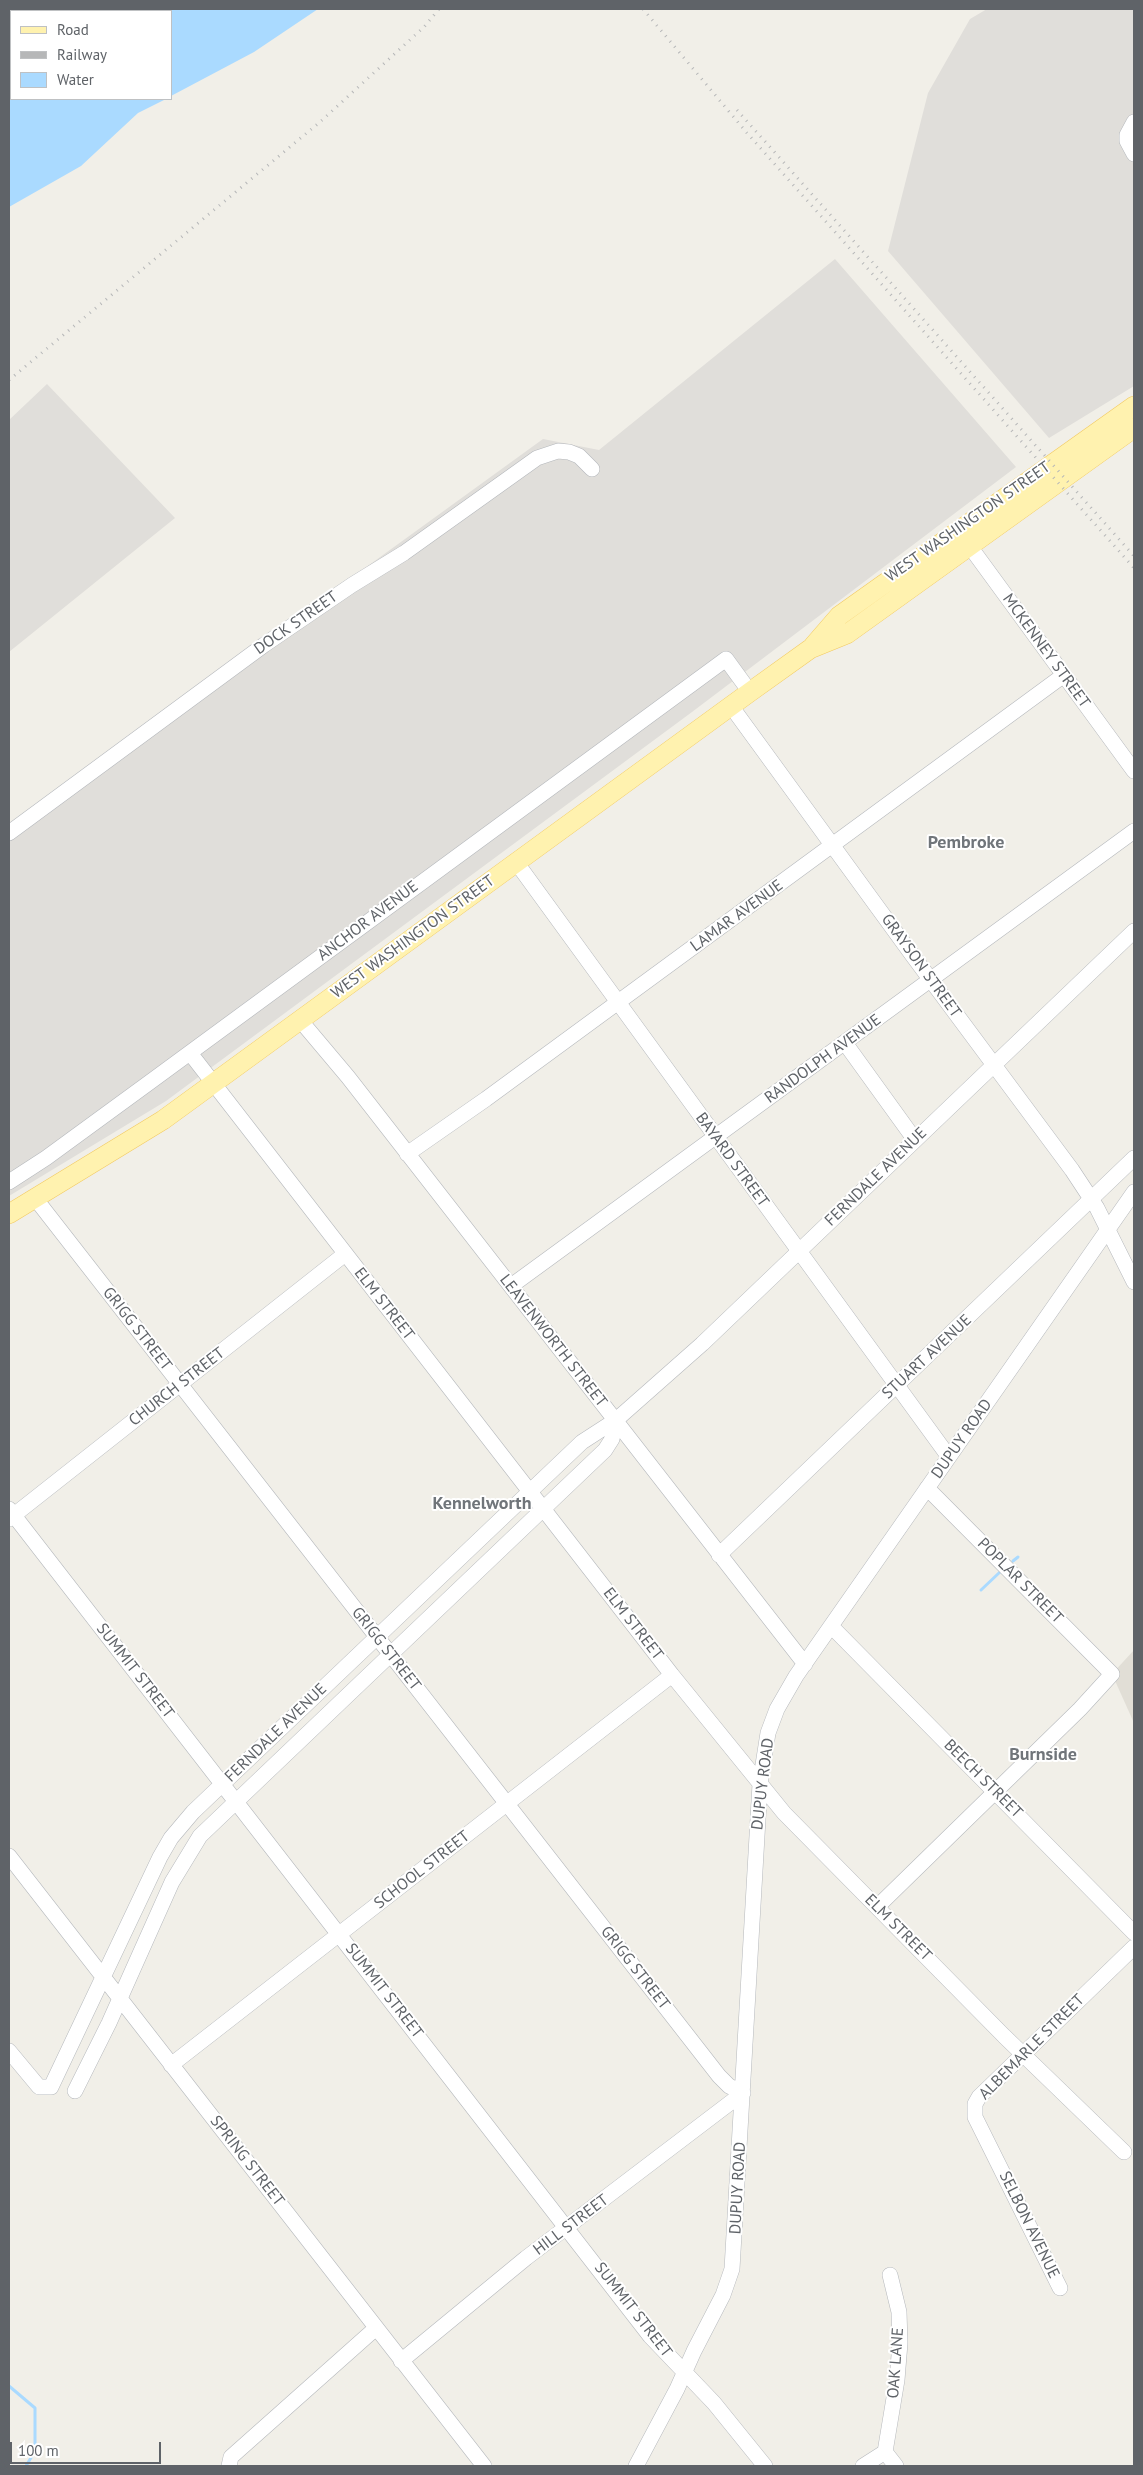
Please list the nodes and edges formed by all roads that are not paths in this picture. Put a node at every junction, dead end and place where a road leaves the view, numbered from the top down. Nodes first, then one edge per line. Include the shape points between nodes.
1 (1134, 122) edge
2 (1134, 154) edge
3 (1134, 406) edge
4 (1134, 428) edge
5 (592, 469) dead end
6 (958, 530) junction
7 (969, 545) junction
8 (810, 649) junction
9 (1064, 676) junction
10 (750, 692) junction
11 (731, 706) junction
12 (1134, 772) edge
13 (1134, 831) edge
14 (9, 833) edge
15 (834, 845) junction
16 (516, 862) junction
17 (1134, 931) edge
18 (931, 980) junction
19 (617, 1003) junction
20 (300, 1020) junction
21 (845, 1043) junction
22 (190, 1053) junction
23 (994, 1065) junction
24 (213, 1083) junction
25 (715, 1138) junction
26 (915, 1140) junction
27 (407, 1154) junction
28 (1134, 1158) edge
29 (9, 1182) edge
30 (1134, 1192) edge
31 (35, 1198) junction
32 (1092, 1199) junction
33 (9, 1214) edge
34 (1109, 1229) junction
35 (799, 1250) junction
36 (345, 1254) junction
37 (1134, 1282) edge
38 (511, 1286) junction
39 (180, 1385) junction
40 (897, 1386) junction
41 (616, 1420) junction
42 (950, 1457) junction
43 (928, 1488) junction
44 (531, 1491) junction
45 (544, 1509) junction
46 (10, 1515) edge
47 (719, 1555) junction
48 (831, 1626) junction
49 (377, 1638) junction
50 (390, 1656) junction
51 (805, 1664) junction
52 (672, 1675) junction
53 (222, 1784) junction
54 (760, 1784) junction
55 (994, 1791) junction
56 (236, 1802) junction
57 (508, 1804) junction
58 (9, 1856) edge
59 (878, 1907) junction
60 (1134, 1933) edge
61 (339, 1934) junction
62 (1134, 1947) edge
63 (104, 1978) junction
64 (120, 1999) junction
65 (9, 2050) edge
66 (1024, 2055) junction
67 (171, 2065) junction
68 (75, 2091) dead end
69 (743, 2093) junction
70 (1124, 2152) dead end
71 (997, 2162) joint
72 (568, 2226) junction
73 (890, 2275) dead end
74 (1060, 2288) dead end
75 (376, 2328) junction
76 (402, 2361) junction
77 (684, 2374) junction
78 (885, 2452) junction
79 (229, 2466) edge
80 (484, 2466) edge
81 (636, 2466) edge
82 (765, 2466) edge
83 (863, 2466) edge
84 (896, 2466) edge

1 - 2 street via 1127,135
3 - 6 main road, WEST WASHINGTON STREET
4 - 7 main road, WEST WASHINGTON STREET
5 - 14 street, DOCK STREET via 579,456 569,452 558,451 537,458 404,553 264,645
6 - 7 street, MCKENNEY STREET
6 - 8 main road, WEST WASHINGTON STREET via 839,616
7 - 8 main road, WEST WASHINGTON STREET via 847,634
7 - 9 street, MCKENNEY STREET
8 - 10 main road, WEST WASHINGTON STREET
9 - 12 street, MCKENNEY STREET
9 - 15 street, LAMAR AVENUE
10 - 11 main road, WEST WASHINGTON STREET
10 - 22 street, ANCHOR AVENUE via 726,659
11 - 15 street, GRAYSON STREET
11 - 16 main road, WEST WASHINGTON STREET
13 - 18 street, RANDOLPH AVENUE
15 - 18 street, GRAYSON STREET
15 - 19 street, LAMAR AVENUE
16 - 19 street, BAYARD STREET
16 - 20 main road, WEST WASHINGTON STREET
17 - 23 street, FERNDALE AVENUE
18 - 21 street, RANDOLPH AVENUE
18 - 23 street, GRAYSON STREET
19 - 25 street, BAYARD STREET
19 - 27 street, LAMAR AVENUE
20 - 24 main road, WEST WASHINGTON STREET
20 - 27 street, LEAVENWORTH STREET
21 - 25 street, RANDOLPH AVENUE
21 - 26 street
22 - 24 street, ELM STREET
22 - 29 street, ANCHOR AVENUE
23 - 26 street, FERNDALE AVENUE
23 - 32 street, GRAYSON STREET
24 - 31 main road, WEST WASHINGTON STREET via 162,1120
24 - 36 street, ELM STREET
25 - 35 street, BAYARD STREET
25 - 38 street, RANDOLPH AVENUE
26 - 35 street, FERNDALE AVENUE
27 - 38 street, LEAVENWORTH STREET
28 - 32 street, STUART AVENUE
30 - 34 street, DUPUY ROAD
31 - 33 main road, WEST WASHINGTON STREET
31 - 39 street, GRIGG STREET
32 - 34 street, GRAYSON STREET
32 - 40 street, STUART AVENUE
34 - 37 street, GRAYSON STREET
34 - 42 street, DUPUY ROAD
35 - 40 street, BAYARD STREET
35 - 41 street, FERNDALE AVENUE via 702,1344
36 - 39 street, CHURCH STREET
36 - 44 street, ELM STREET
38 - 41 street, LEAVENWORTH STREET
39 - 46 street, CHURCH STREET
39 - 49 street, GRIGG STREET
40 - 42 street, BAYARD STREET
40 - 47 street, STUART AVENUE
41 - 44 street, FERNDALE AVENUE via 582,1442
41 - 45 street, FERNDALE AVENUE via 612,1439 605,1450
41 - 47 street, LEAVENWORTH STREET
42 - 43 street, DUPUY ROAD
43 - 48 street, DUPUY ROAD
43 - 55 street, POPLAR STREET via 1112,1674 1080,1710
44 - 45 street, ELM STREET
44 - 49 street, FERNDALE AVENUE
45 - 50 street, FERNDALE AVENUE
45 - 52 street, ELM STREET
46 - 53 street, SUMMIT STREET
47 - 51 street, LEAVENWORTH STREET
48 - 51 street, DUPUY ROAD
48 - 55 street, BEECH STREET
49 - 50 street, GRIGG STREET
49 - 53 street, FERNDALE AVENUE
50 - 56 street, FERNDALE AVENUE
50 - 57 street, GRIGG STREET
51 - 54 street, DUPUY ROAD via 787,1690 768,1733
52 - 54 street, ELM STREET
52 - 57 street, SCHOOL STREET
53 - 56 street, SUMMIT STREET
53 - 63 street, FERNDALE AVENUE via 182,1825 160,1857
54 - 59 street, ELM STREET via 784,1813
54 - 69 street, DUPUY ROAD
55 - 59 street
55 - 60 street, BEECH STREET
56 - 61 street, SUMMIT STREET
56 - 64 street, FERNDALE AVENUE via 200,1836 180,1866
57 - 61 street, SCHOOL STREET
57 - 69 street, GRIGG STREET via 719,2076
58 - 63 street, SPRING STREET
59 - 66 street, ELM STREET
61 - 67 street, SCHOOL STREET
61 - 72 street, SUMMIT STREET
62 - 66 street, ALBEMARLE STREET
63 - 64 street, SPRING STREET
63 - 65 street, FERNDALE AVENUE via 51,2087 39,2088
64 - 67 street, SPRING STREET
64 - 68 street, FERNDALE AVENUE
66 - 70 street, ELM STREET
66 - 71 street, ALBEMARLE STREET via 975,2104 975,2117
67 - 75 street, SPRING STREET
69 - 72 street, HILL STREET
69 - 77 street, DUPUY ROAD via 732,2269 723,2295
71 - 74 street, SELBON AVENUE
72 - 76 street, HILL STREET
72 - 77 street, SUMMIT STREET via 650,2336
73 - 78 street, OAK LANE via 900,2312 900,2342
75 - 76 street, SPRING STREET
75 - 79 street via 231,2457
76 - 80 street, SPRING STREET
77 - 81 street, DUPUY ROAD
77 - 82 street, SUMMIT STREET via 726,2417
78 - 83 street
78 - 84 street

